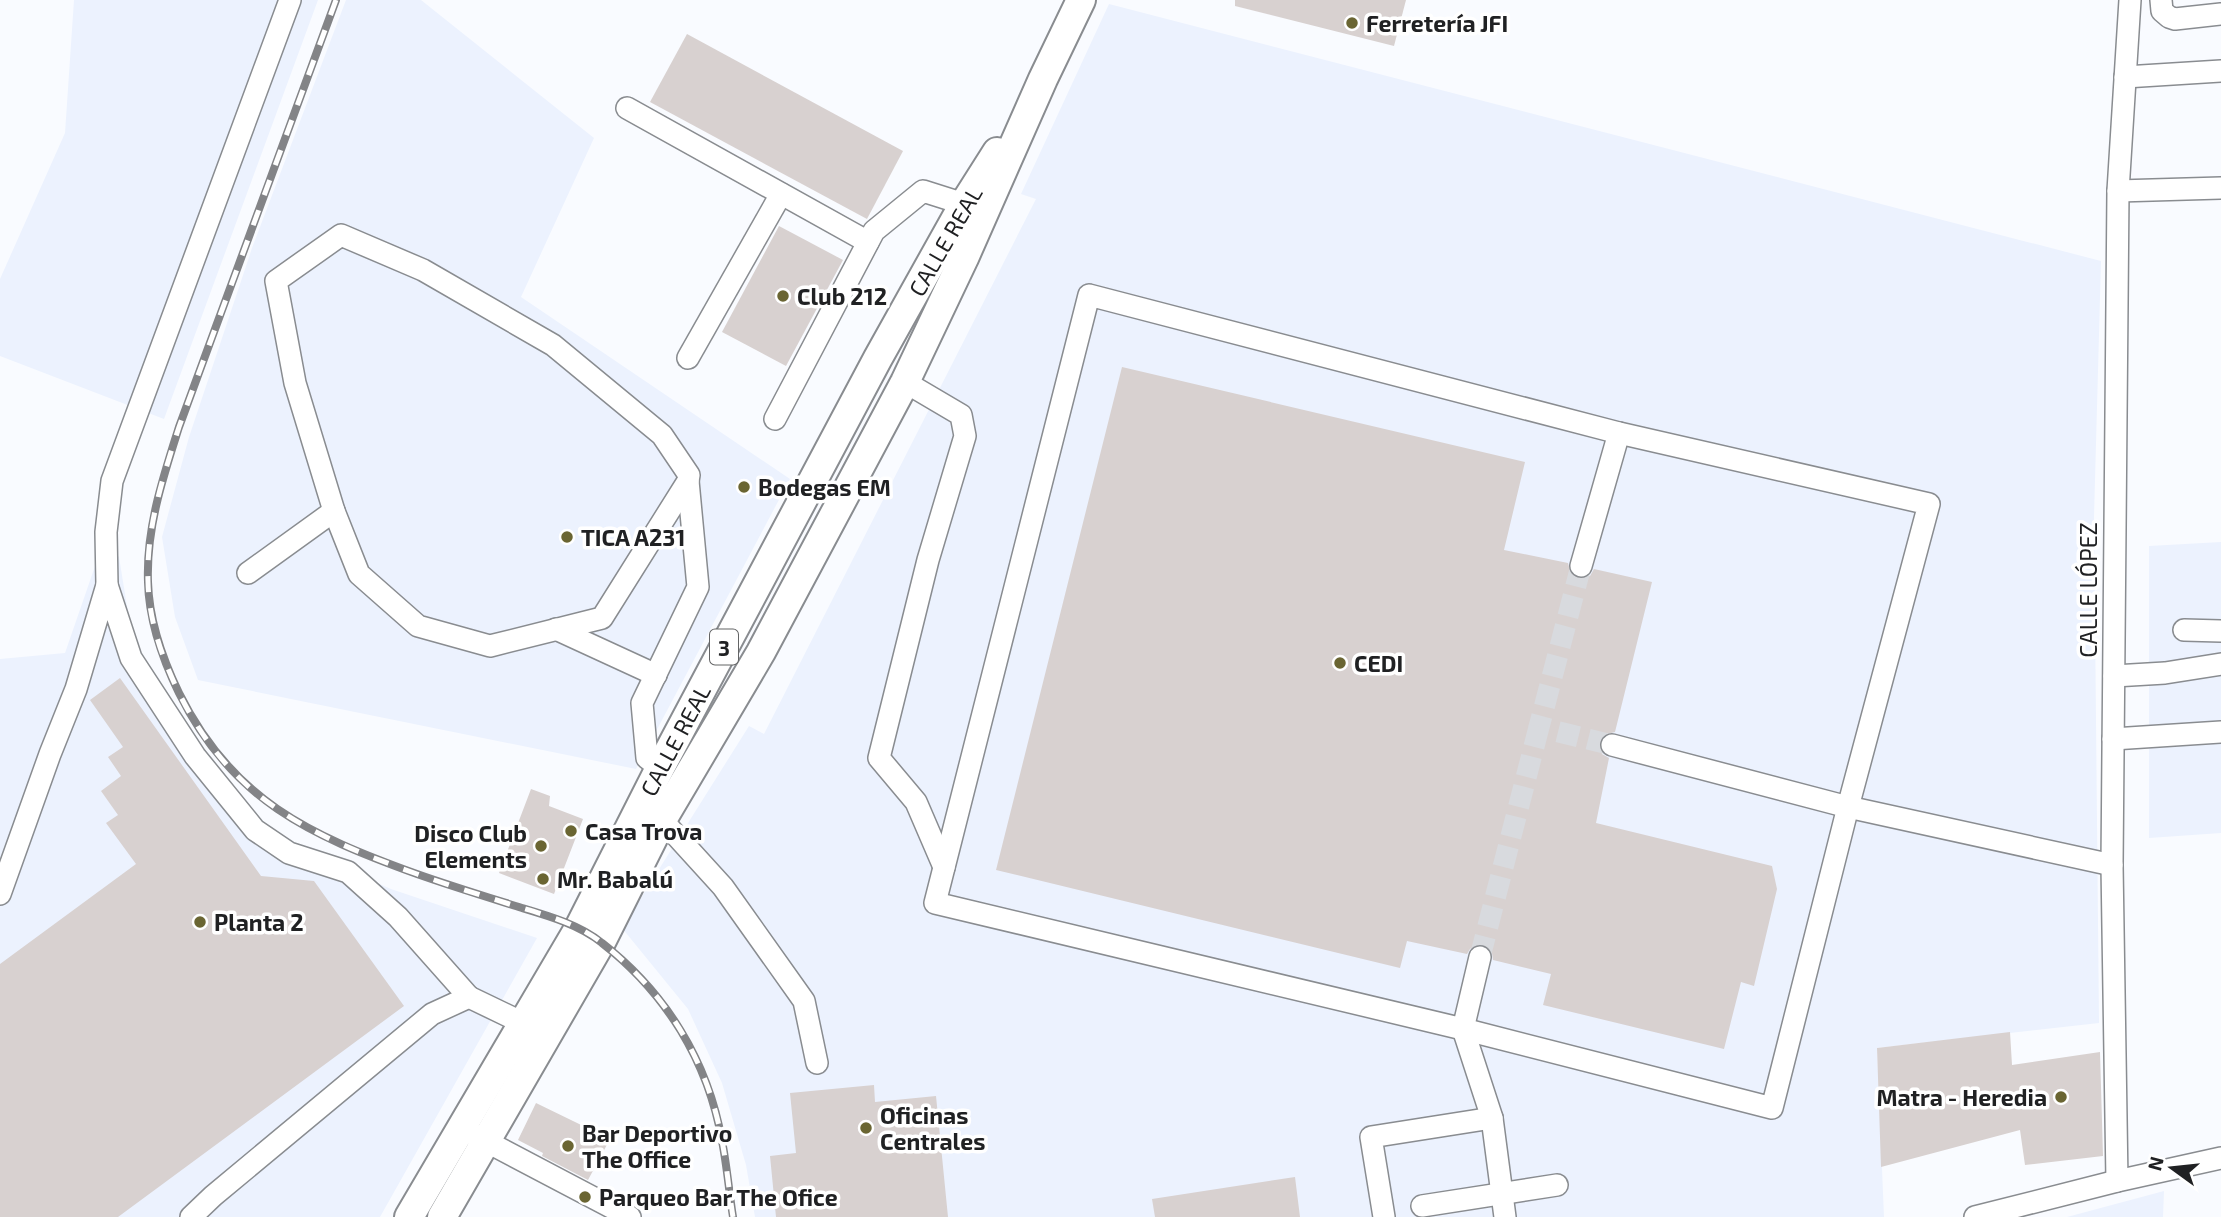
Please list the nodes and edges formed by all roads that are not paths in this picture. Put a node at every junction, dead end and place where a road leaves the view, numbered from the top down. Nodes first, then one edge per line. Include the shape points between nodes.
1 (290, 0) edge
2 (1081, 0) edge
3 (2130, 0) edge
4 (2161, 0) edge
5 (2221, 14) edge
6 (2221, 71) edge
7 (2125, 77) junction
8 (1043, 79) junction
9 (627, 108) dead end
10 (2221, 188) edge
11 (2118, 191) junction
12 (781, 194) junction
13 (964, 204) junction
14 (868, 242) junction
15 (916, 290) junction
16 (688, 358) dead end
17 (905, 382) junction
18 (775, 419) dead end
19 (839, 431) junction
20 (1619, 433) junction
21 (688, 481) junction
22 (334, 511) junction
23 (1581, 566) tunnel mouth
24 (248, 573) dead end
25 (107, 585) junction
26 (556, 629) junction
27 (2184, 630) dead end
28 (2221, 631) edge
29 (2221, 664) edge
30 (656, 675) junction
31 (2114, 676) junction
32 (2221, 732) edge
33 (2113, 739) junction
34 (1612, 745) tunnel mouth
35 (660, 768) junction
36 (1848, 807) junction
37 (662, 820) junction
38 (2112, 865) junction
39 (944, 867) junction
40 (0, 894) edge
41 (1480, 957) tunnel mouth
42 (469, 997) junction
43 (523, 1023) junction
44 (1463, 1029) junction
45 (817, 1063) dead end
46 (1492, 1118) junction
47 (473, 1134) junction
48 (2221, 1158) edge
49 (2117, 1181) junction
50 (1556, 1185) dead end
51 (1502, 1194) junction
52 (1422, 1206) dead end
53 (191, 1217) edge
54 (409, 1217) edge
55 (416, 1217) edge
56 (442, 1217) edge
57 (630, 1217) edge
58 (1384, 1217) edge
59 (1505, 1217) edge
60 (1975, 1217) edge

1 - 25 street via 112,481 106,532
2 - 8 main road, CALLE REAL / 3
3 - 7 street, CALLE LÓPEZ
4 - 5 street via 2162,11 2175,19
6 - 7 street
7 - 11 street, CALLE LÓPEZ
8 - 13 main road, CALLE REAL / 3
8 - 17 main road, CALLE REAL / 3
9 - 12 street
10 - 11 street
11 - 31 street, CALLE LÓPEZ
12 - 14 street
12 - 16 street
13 - 14 street via 923,191 874,231
13 - 15 main road, CALLE REAL / 3
14 - 18 street
15 - 17 main road via 902,359
15 - 19 main road, CALLE REAL / 3
17 - 19 main road
17 - 37 main road, CALLE REAL / 3 via 761,652
17 - 39 street via 961,415 965,436 928,560 880,758 916,802
19 - 35 main road, CALLE REAL / 3
20 - 23 street
20 - 36 street via 1929,504
20 - 39 street via 1089,295
21 - 22 street via 689,475 662,435 553,345 422,270 341,235 276,281 295,383
21 - 26 street via 602,618
21 - 30 street via 698,587
22 - 24 street
22 - 26 street via 359,574 418,626 490,646
25 - 40 street via 76,689
25 - 42 street via 131,658 195,756 255,830 289,853 348,872 398,917
26 - 30 street
27 - 28 street
29 - 31 street
30 - 35 street via 642,704 648,758
31 - 33 street, CALLE LÓPEZ
32 - 33 street
33 - 38 street, CALLE LÓPEZ
34 - 36 street
35 - 43 main road, CALLE REAL / 3 via 579,928
36 - 38 street
36 - 44 street via 1772,1108
37 - 45 street via 723,887 804,1001
37 - 47 main road, CALLE REAL / 3 via 601,942
38 - 49 street, CALLE LÓPEZ
39 - 44 street via 935,903
41 - 44 street
42 - 43 street
42 - 53 street via 432,1014
43 - 47 main road, CALLE REAL / 3
44 - 46 street
46 - 51 street
46 - 58 street via 1371,1137
47 - 54 main road, CALLE REAL / 3
47 - 55 main road
47 - 56 main road, CALLE REAL / 3
47 - 57 street
48 - 49 street
49 - 60 street
50 - 51 street
51 - 52 street
51 - 59 street

